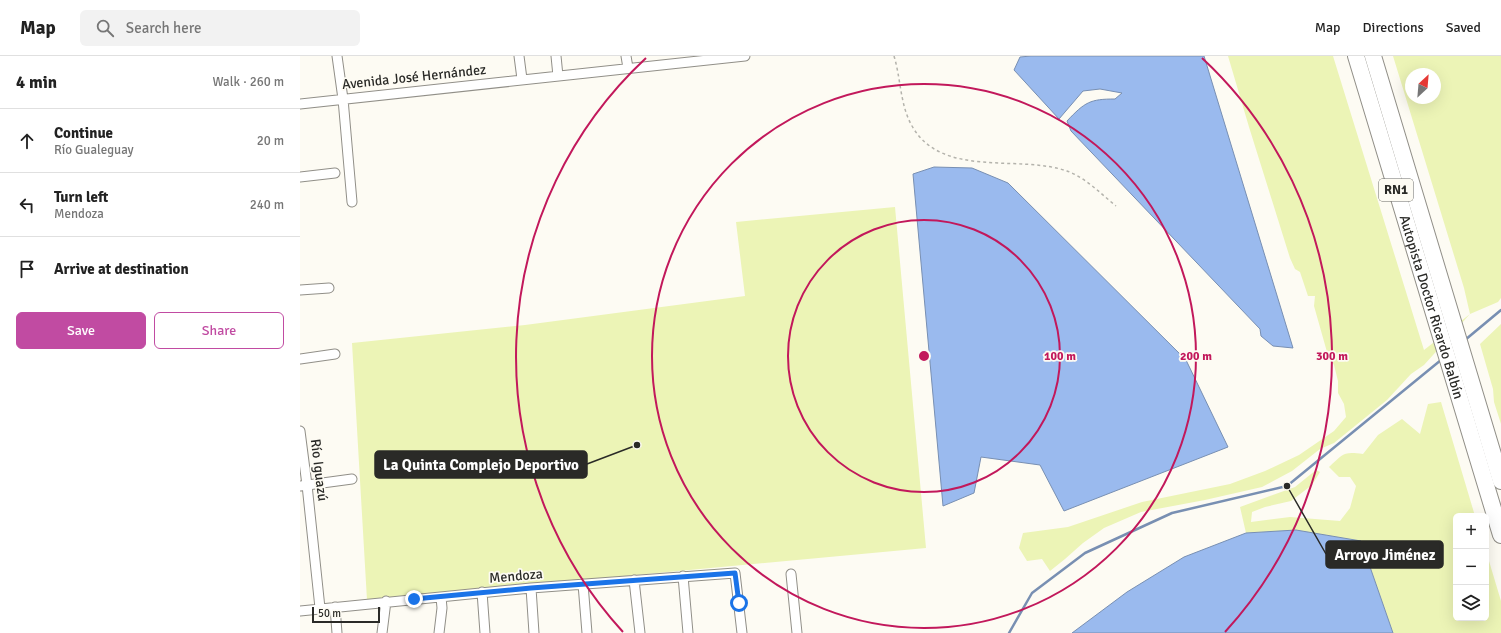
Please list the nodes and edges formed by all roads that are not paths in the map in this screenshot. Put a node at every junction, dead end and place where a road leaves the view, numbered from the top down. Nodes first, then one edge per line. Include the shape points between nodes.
1 (337, 56) edge
2 (519, 56) edge
3 (556, 56) edge
4 (626, 56) edge
5 (745, 56) edge
6 (1356, 56) edge
7 (1373, 56) edge
8 (690, 59) edge
9 (662, 60) edge
10 (628, 68) junction
11 (558, 76) junction
12 (522, 79) junction
13 (342, 99) junction
14 (300, 104) edge
15 (335, 173) dead end
16 (300, 177) edge
17 (352, 202) dead end
18 (328, 288) dead end
19 (300, 290) edge
20 (335, 354) dead end
21 (300, 359) edge
22 (300, 431) edge
23 (352, 479) dead end
24 (1501, 481) edge
25 (304, 485) edge
26 (1501, 535) edge
27 (791, 574) dead end
28 (682, 576) junction
29 (634, 580) junction
30 (583, 584) junction
31 (531, 588) junction
32 (482, 592) junction
33 (441, 597) junction
34 (386, 601) junction
35 (335, 607) junction
36 (320, 608) junction
37 (300, 610) edge
38 (337, 633) edge
39 (382, 633) edge
40 (439, 633) edge
41 (485, 633) edge
42 (534, 633) edge
43 (587, 633) edge
44 (640, 633) edge
45 (688, 633) edge
46 (742, 633) edge
47 (797, 633) edge

1 - 13 street
2 - 12 street
3 - 11 street
4 - 10 street
5 - 8 street, Avenida José Hernández
6 - 26 highway, Autopista Doctor Ricardo Balbín / RN1
7 - 24 highway, Autopista Doctor Ricardo Balbín / RN1
8 - 9 street, Avenida José Hernández
9 - 10 street, Avenida José Hernández
10 - 11 street, Avenida José Hernández
11 - 12 street, Avenida José Hernández
12 - 13 street, Avenida José Hernández
13 - 14 street, Avenida José Hernández
13 - 17 street
15 - 16 street
18 - 19 street
20 - 21 street
22 - 25 street, Río Iguazú
23 - 25 street
25 - 36 street, Río Iguazú
27 - 47 street
28 - 29 street, Mendoza
28 - 45 street
28 - 46 street, Mendoza via 735,573
29 - 30 street, Mendoza
29 - 44 street
30 - 31 street, Mendoza
30 - 43 street
31 - 32 street, Mendoza
31 - 42 street
32 - 33 street, Mendoza
32 - 41 street
33 - 34 street, Mendoza
33 - 40 street
34 - 35 street, Mendoza
34 - 39 street
35 - 36 street, Mendoza
35 - 38 street
36 - 37 street, Mendoza

